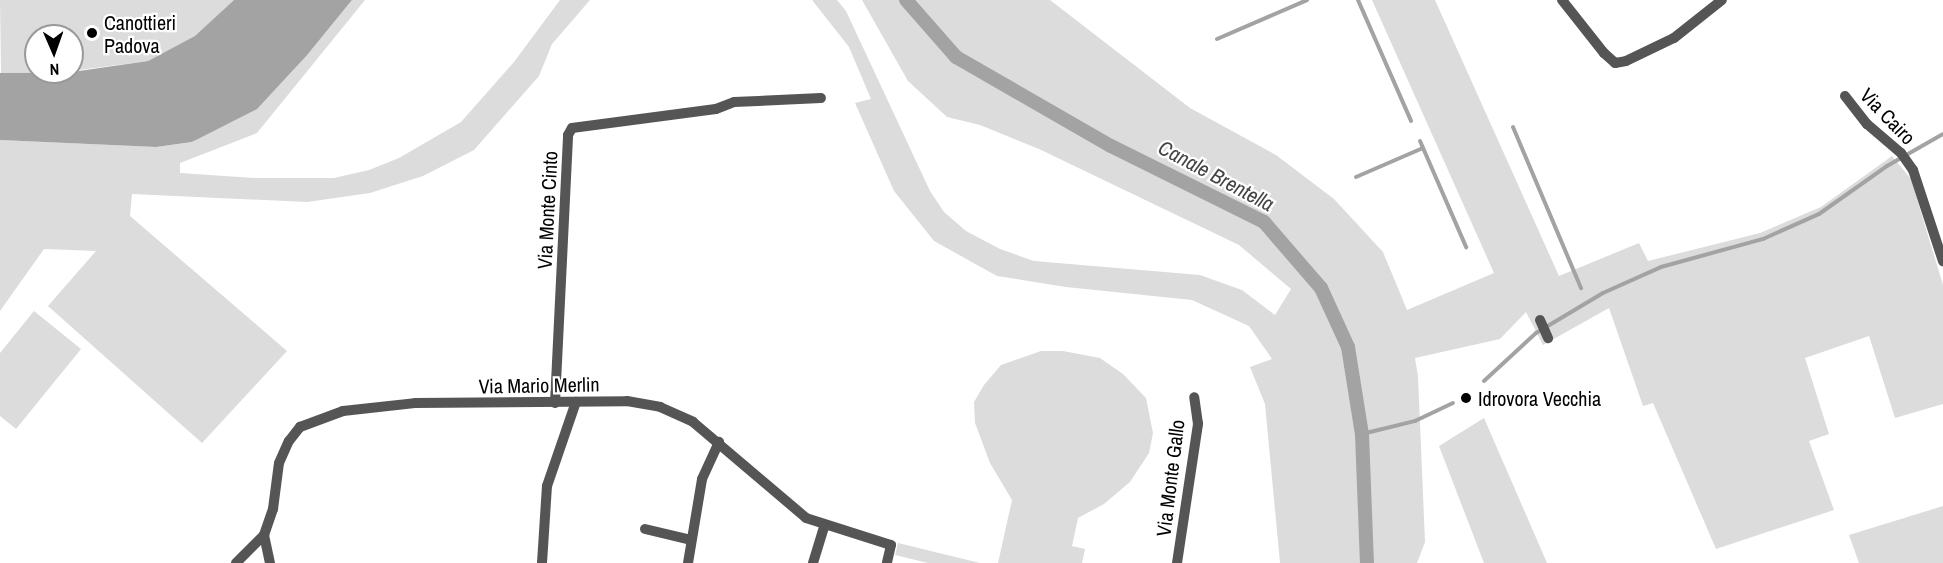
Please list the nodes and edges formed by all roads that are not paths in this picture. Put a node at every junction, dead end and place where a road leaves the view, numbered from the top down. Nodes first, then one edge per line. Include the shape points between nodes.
1 (1562, 0) edge
2 (1722, 0) edge
3 (1845, 96) dead end
4 (821, 98) dead end
5 (1943, 261) edge
6 (1540, 320) dead end
7 (1548, 338) dead end
8 (1194, 397) dead end
9 (576, 402) junction
10 (555, 403) junction
11 (719, 442) junction
12 (824, 526) junction
13 (645, 529) dead end
14 (264, 535) junction
15 (691, 540) junction
16 (236, 563) edge
17 (270, 563) edge
18 (542, 563) edge
19 (688, 563) edge
20 (813, 563) edge
21 (887, 563) edge
22 (1177, 563) edge

1 - 2 street via 1615,63 1674,38
3 - 5 street, Via Cairo via 1913,170
4 - 10 street, Via Monte Cinto via 734,102 716,109 572,128 568,135
6 - 7 street
8 - 22 street, Via Monte Gallo via 1198,424
9 - 10 street, Via Mario Merlin
9 - 11 street, Via Mario Merlin via 627,401 660,407 693,422
9 - 18 street via 547,486
10 - 14 street, Via Mario Merlin via 415,403 343,411 300,427 279,463 273,509
11 - 12 street, Via Mario Merlin via 792,508
11 - 15 street via 702,479
12 - 20 street
12 - 21 street, Via Mario Merlin via 891,545
13 - 15 street
14 - 16 street, Via Mario Merlin
14 - 17 street
15 - 19 street

